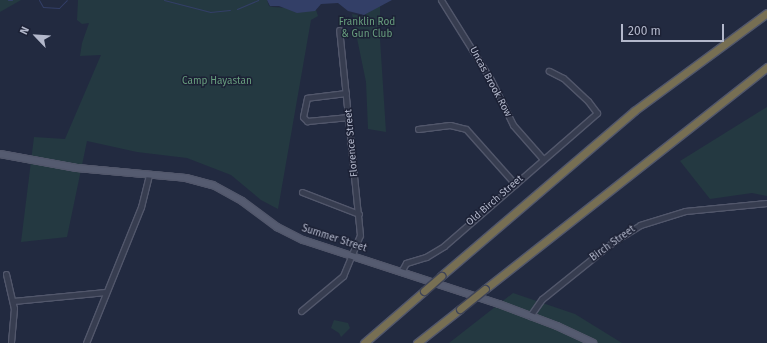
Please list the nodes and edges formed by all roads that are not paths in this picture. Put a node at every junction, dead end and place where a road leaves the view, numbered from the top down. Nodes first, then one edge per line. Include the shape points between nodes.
1 (441, 0) edge
2 (767, 13) edge
3 (339, 30) dead end
4 (767, 67) edge
5 (548, 71) dead end
6 (346, 93) junction
7 (349, 117) junction
8 (418, 129) dead end
9 (0, 154) edge
10 (544, 159) junction
11 (149, 174) junction
12 (515, 184) junction
13 (302, 192) dead end
14 (767, 203) edge
15 (359, 214) junction
16 (353, 256) junction
17 (401, 272) junction
18 (6, 274) dead end
19 (106, 292) junction
20 (13, 301) junction
21 (301, 311) dead end
22 (530, 316) junction
23 (11, 343) edge
24 (86, 343) edge
25 (364, 343) edge
26 (418, 343) edge
27 (593, 343) edge

1 - 10 street, Uncas Brook Row via 491,80 513,125
2 - 25 highway, bridge via 631,114
3 - 6 street, Florence Street
4 - 26 highway, bridge
5 - 10 street, Old Birch Street via 562,78 597,113
6 - 7 street, Florence Street
6 - 7 street via 307,98 304,103 304,120
7 - 15 street, Florence Street
8 - 12 street via 450,125 466,129
9 - 11 main road, Summer Street via 77,168
10 - 12 street, Old Birch Street
11 - 16 main road, Summer Street via 213,185 232,194 288,233 310,243
11 - 19 street via 141,207
12 - 17 street, Old Birch Street via 444,246 426,257 406,263
13 - 15 street
14 - 22 street, Birch Street via 669,215 633,229 542,299
15 - 16 street, Florence Street via 360,235
16 - 17 main road, Summer Street
16 - 21 street, Florence Street via 338,282
17 - 22 main road, Summer Street
18 - 20 street
19 - 20 street
19 - 24 street
20 - 23 street
22 - 27 main road, Summer Street

